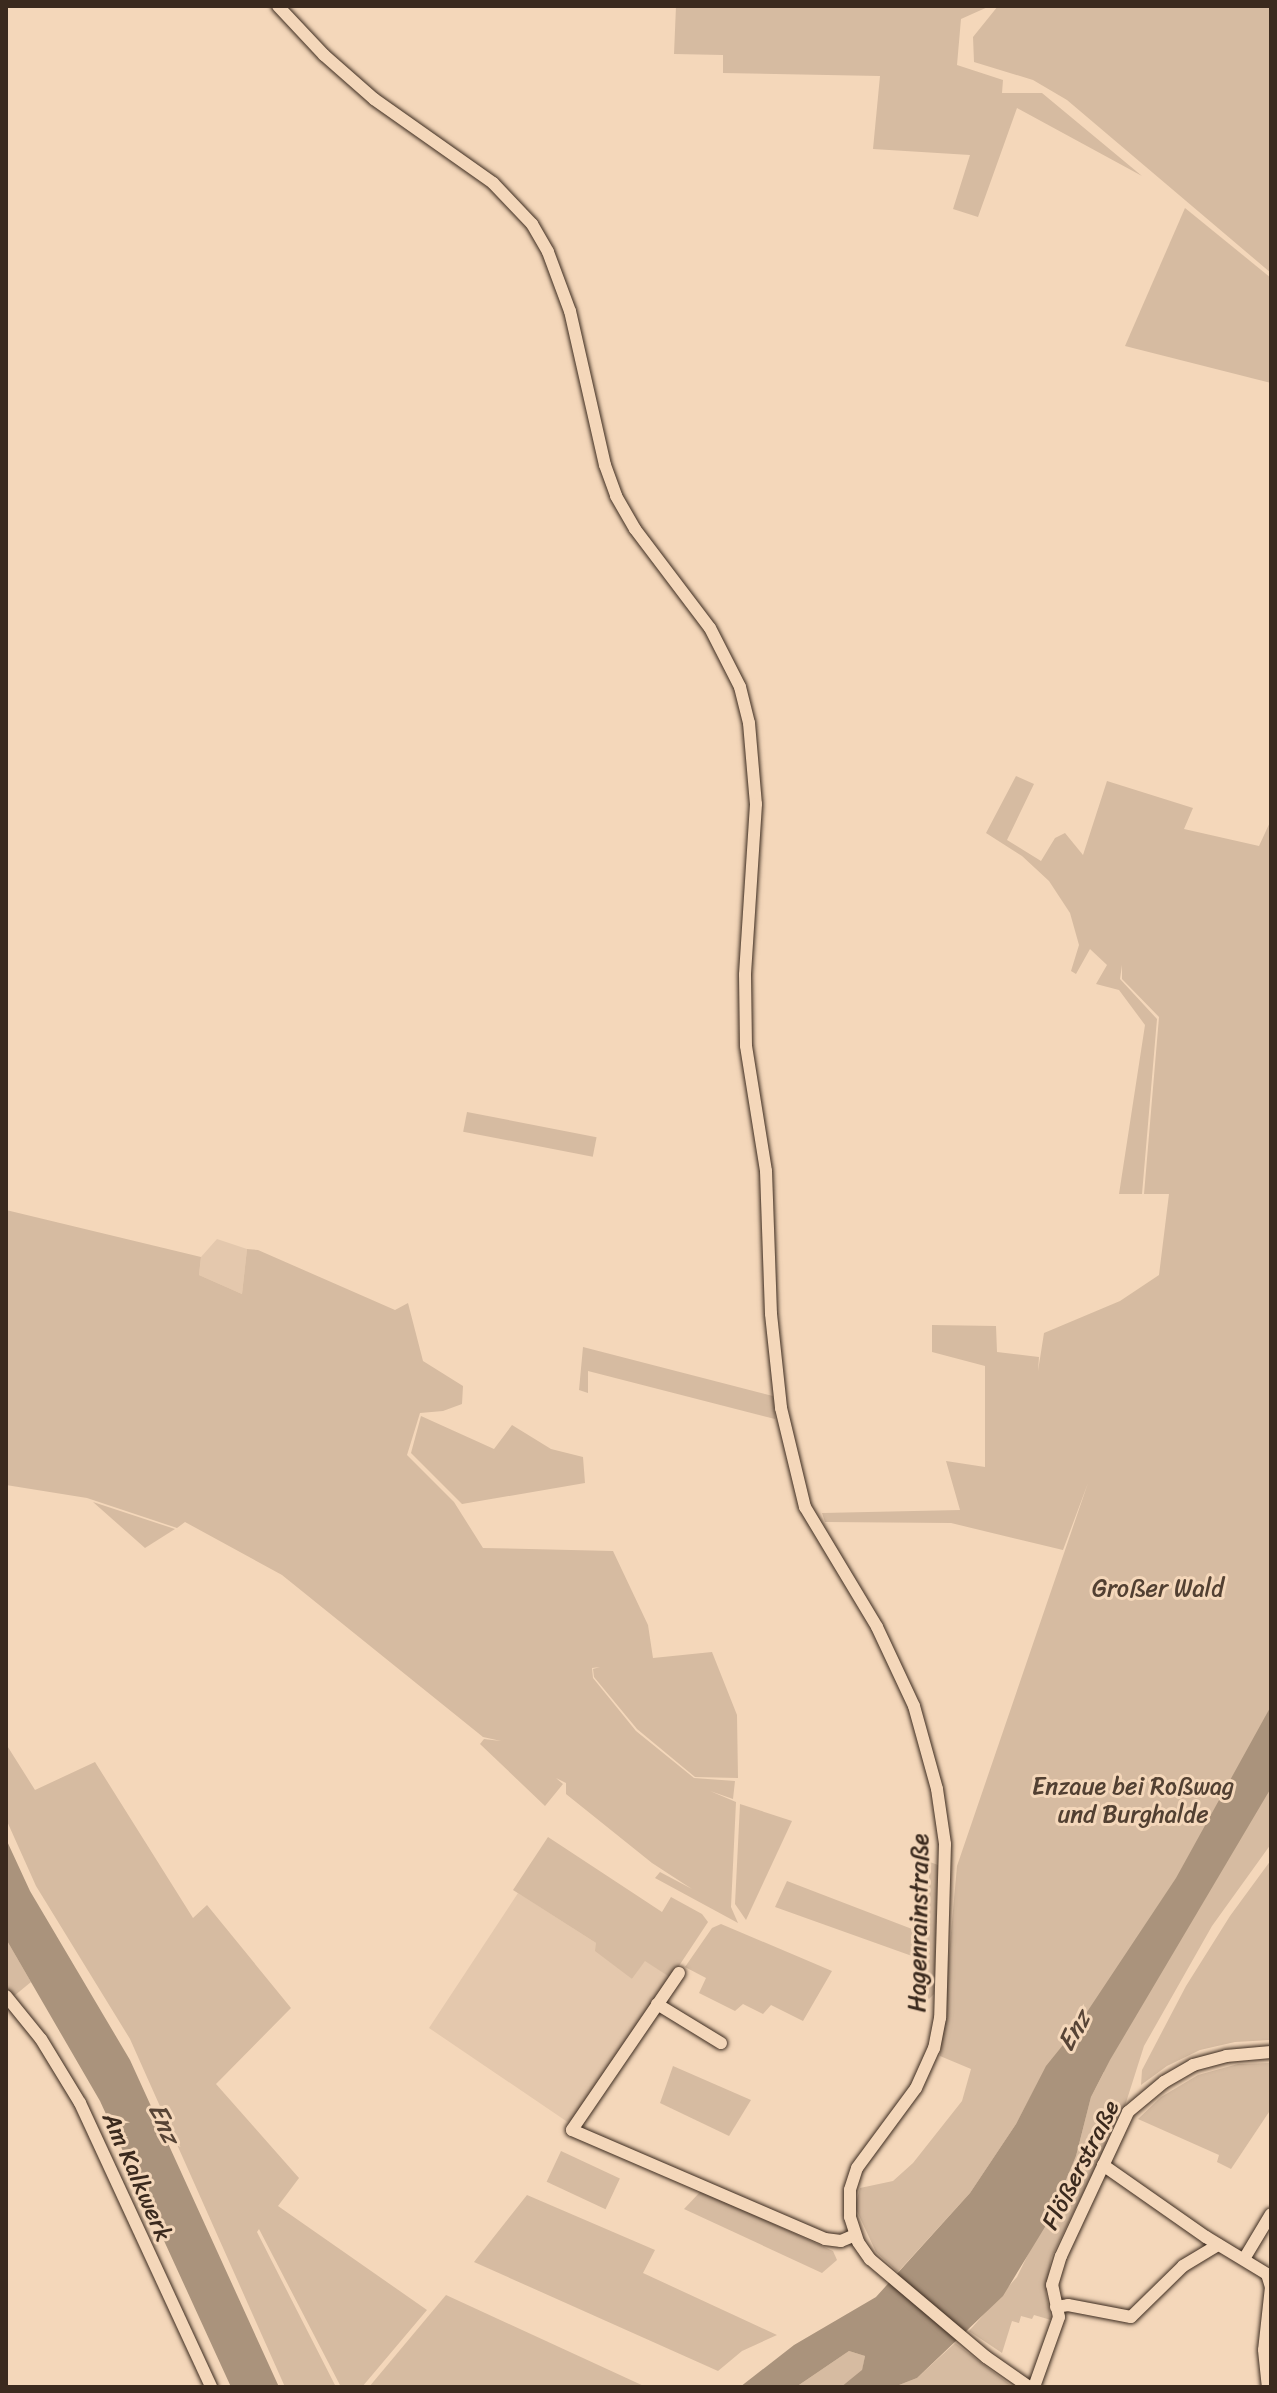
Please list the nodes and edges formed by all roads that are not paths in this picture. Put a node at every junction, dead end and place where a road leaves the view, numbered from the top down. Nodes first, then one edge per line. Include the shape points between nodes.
1 (278, 6) edge
2 (679, 1973) dead end
3 (6, 1996) edge
4 (657, 2004) junction
5 (721, 2043) dead end
6 (1271, 2052) edge
7 (1103, 2165) junction
8 (1271, 2214) edge
9 (855, 2235) junction
10 (1218, 2245) junction
11 (1244, 2259) junction
12 (1056, 2307) junction
13 (211, 2387) edge
14 (1032, 2387) edge
15 (1268, 2387) edge

1 - 9 street, Hagenrainstraße via 355,83 493,183 532,224 570,311 616,496 710,628 740,687 749,723 756,804 745,1029 766,1171 771,1314 781,1408 805,1507 877,1627 910,1697 931,1761 944,1833 940,2006 934,2048 916,2088 860,2162 849,2207
2 - 4 street
3 - 13 street, Am Kalkwerk via 41,2039 80,2103
4 - 5 street
4 - 9 street via 572,2130 825,2239 841,2241
6 - 7 street, Flößerstraße via 1215,2058 1164,2082 1128,2112
7 - 10 street
7 - 12 street, Flößerstraße via 1058,2264 1052,2285
8 - 11 street
9 - 14 street via 880,2268 970,2344
10 - 11 street
10 - 12 street via 1183,2266 1131,2317
11 - 15 street via 1270,2279 1264,2337
12 - 14 street, Flößerstraße via 1058,2319

